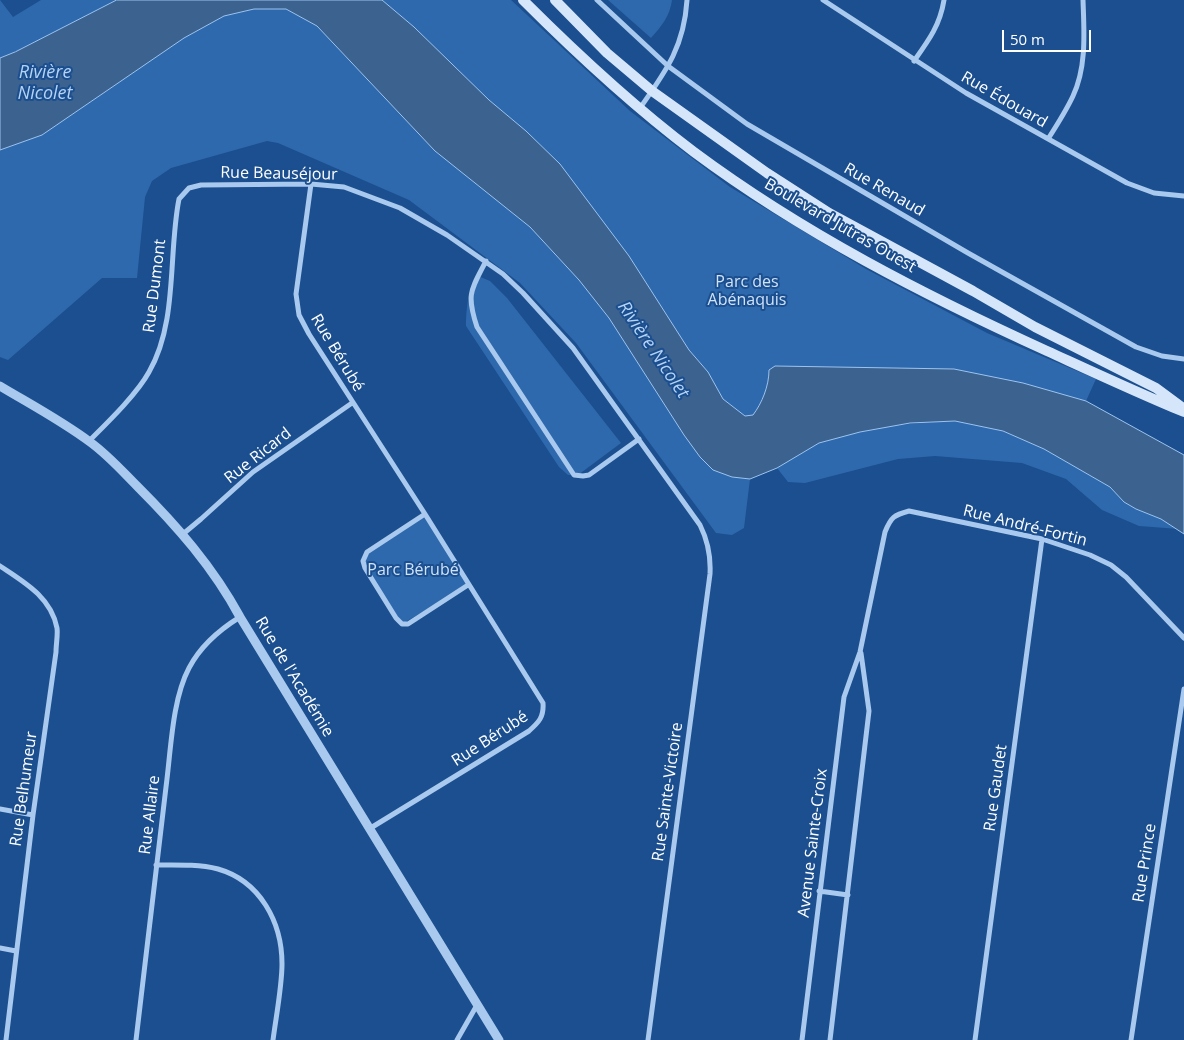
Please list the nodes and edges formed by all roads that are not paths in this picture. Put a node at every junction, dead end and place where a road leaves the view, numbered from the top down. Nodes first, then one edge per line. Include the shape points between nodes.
1 (523, 0) edge
2 (556, 0) edge
3 (597, 0) edge
4 (687, 0) edge
5 (823, 0) edge
6 (944, 0) edge
7 (1083, 0) edge
8 (914, 60) junction
9 (668, 66) junction
10 (652, 90) junction
11 (640, 108) junction
12 (1048, 139) junction
13 (311, 184) junction
14 (1184, 196) edge
15 (178, 199) joint
16 (486, 261) junction
17 (1184, 359) edge
18 (0, 386) edge
19 (352, 403) junction
20 (1184, 410) edge
21 (639, 439) junction
22 (89, 441) junction
23 (425, 514) junction
24 (890, 520) joint
25 (182, 534) junction
26 (1042, 539) junction
27 (709, 548) joint
28 (0, 566) edge
29 (468, 585) junction
30 (240, 617) junction
31 (1184, 638) edge
32 (860, 652) junction
33 (1184, 689) edge
34 (0, 810) edge
35 (33, 815) junction
36 (369, 829) junction
37 (156, 865) junction
38 (819, 892) junction
39 (848, 895) junction
40 (0, 948) edge
41 (16, 951) junction
42 (477, 1004) junction
43 (6, 1040) edge
44 (136, 1040) edge
45 (273, 1040) edge
46 (457, 1040) edge
47 (498, 1040) edge
48 (648, 1040) edge
49 (802, 1040) edge
50 (830, 1040) edge
51 (975, 1040) edge
52 (1131, 1040) edge

1 - 11 main road, Boulevard Jutras Ouest
2 - 10 main road, Boulevard Jutras Ouest via 607,53
3 - 9 street, Rue Renaud
4 - 9 street via 686,22
5 - 8 street, Rue Édouard
6 - 8 street via 933,36
7 - 12 street via 1084,41 1078,79 1074,94
8 - 12 street, Rue Édouard
9 - 10 street
9 - 17 street, Rue Renaud via 753,128 968,253 1136,346 1157,355
10 - 11 street
10 - 20 main road, Boulevard Jutras Ouest via 767,173 829,213 1035,328 1156,388
11 - 20 main road, Boulevard Jutras Ouest via 749,191 864,260 955,309 1146,396
12 - 14 street, Rue Édouard via 1127,183 1154,193
13 - 15 street, Rue Beauséjour via 200,185 189,188
13 - 16 street, Rue Beauséjour via 344,187 400,208
13 - 19 street, Rue Bérubé via 297,274 298,308 309,334
15 - 22 street, Rue Dumont via 167,316 156,359 137,389
16 - 21 street, Rue Beauséjour via 523,293 573,348
16 - 21 street via 470,296 472,312 574,475 589,475
18 - 22 street, Rue de l'Académie
19 - 23 street, Rue Bérubé
19 - 25 street, Rue Ricard via 253,472
21 - 27 street, Rue Beauséjour via 700,525
22 - 25 street, Rue de l'Académie
23 - 29 street, Rue Bérubé
23 - 29 street via 366,552 365,568 402,624 408,624
24 - 26 street, Rue André-Fortin via 910,511
24 - 32 street, Avenue Sainte-Croix
25 - 30 street, Rue de l'Académie via 224,588
26 - 31 street, Rue André-Fortin via 1111,565
26 - 51 street, Rue Gaudet
27 - 48 street, Rue Sainte-Victoire via 710,574
28 - 35 street, Rue Belhumeur via 42,596 50,606 57,629
29 - 36 street, Rue Bérubé via 543,703 544,713 529,732
30 - 36 street, Rue de l'Académie
30 - 37 street, Rue Allaire via 209,640 189,667 175,722
32 - 38 street, Avenue Sainte-Croix via 844,697
32 - 39 street, Avenue Sainte-Croix via 869,711
33 - 52 street, Rue Prince
34 - 35 street
35 - 41 street, Rue Belhumeur
36 - 42 street, Rue de l'Académie
37 - 44 street, Rue Allaire
37 - 45 street via 201,866 235,875 264,901 280,939 282,964
38 - 39 street
38 - 49 street, Avenue Sainte-Croix
39 - 50 street, Avenue Sainte-Croix
40 - 41 street
41 - 43 street, Rue Belhumeur
42 - 46 street
42 - 47 street, Rue de l'Académie

